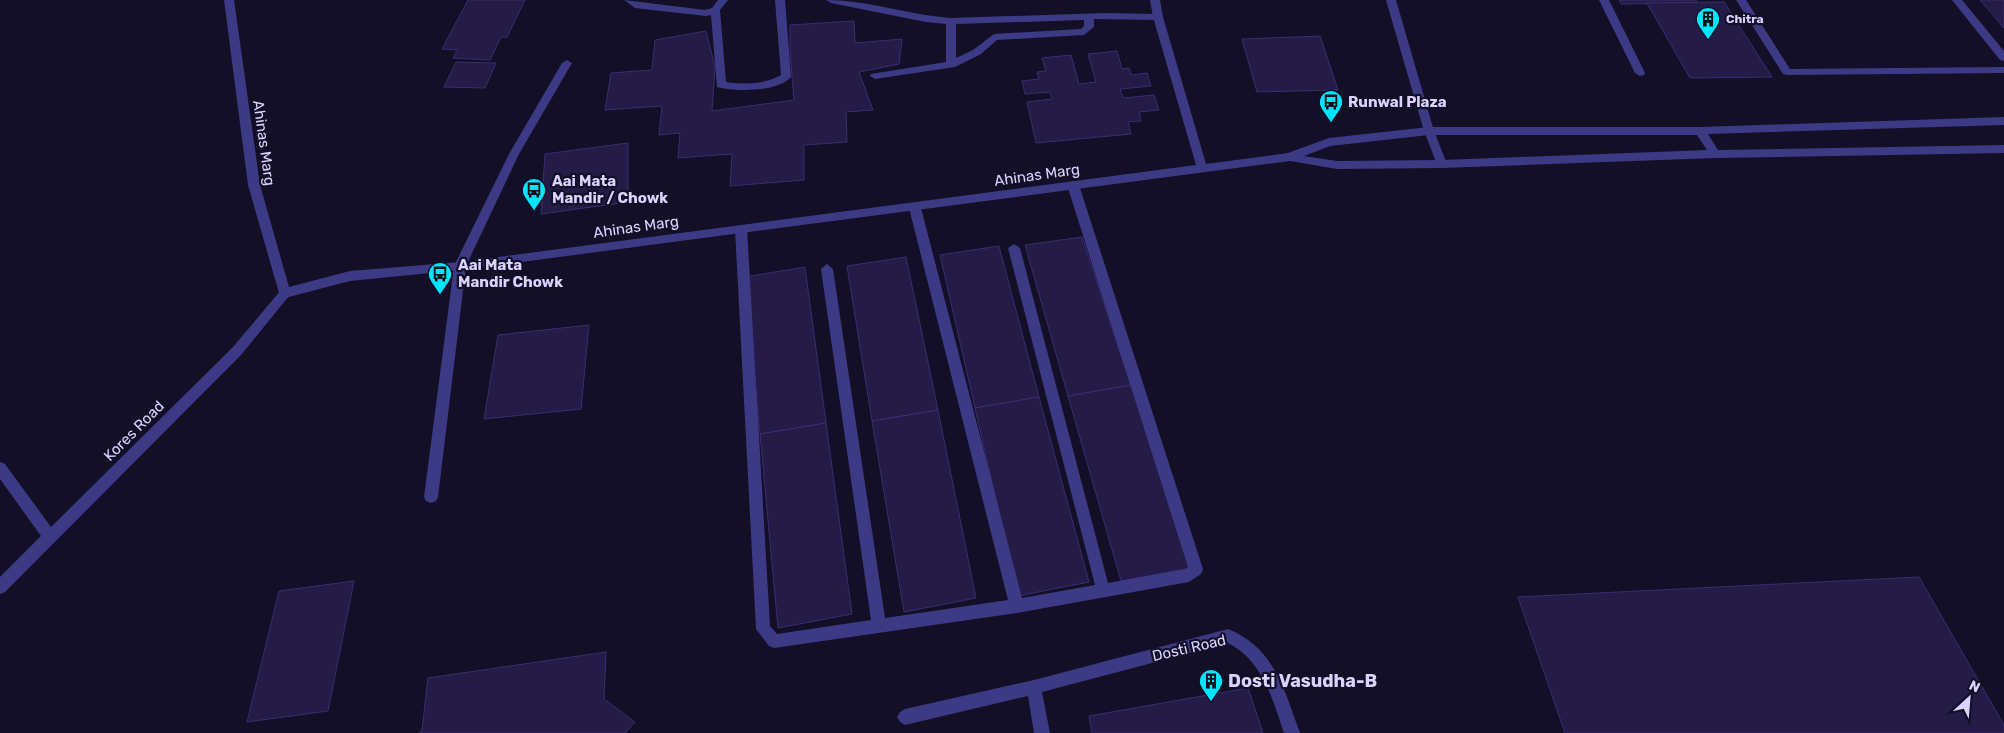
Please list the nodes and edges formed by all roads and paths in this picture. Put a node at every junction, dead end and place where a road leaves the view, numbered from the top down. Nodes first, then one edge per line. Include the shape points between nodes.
1 (229, 0) edge
2 (629, 0) edge
3 (723, 0) edge
4 (780, 0) edge
5 (831, 0) edge
6 (1155, 0) edge
7 (1392, 0) edge
8 (1604, 0) edge
9 (1741, 0) edge
10 (1957, 0) edge
11 (715, 10) junction
12 (1089, 17) junction
13 (1158, 17) junction
14 (951, 20) junction
15 (2004, 58) edge
16 (567, 63) dead end
17 (950, 65) junction
18 (2004, 70) edge
19 (1640, 73) dead end
20 (875, 76) dead end
21 (2004, 121) edge
22 (1429, 131) junction
23 (1700, 131) junction
24 (2004, 150) edge
25 (1715, 154) junction
26 (1289, 157) junction
27 (1442, 164) junction
28 (1202, 168) junction
29 (1073, 185) junction
30 (914, 208) junction
31 (741, 229) junction
32 (1014, 248) dead end
33 (460, 266) junction
34 (827, 269) dead end
35 (285, 294) junction
36 (0, 468) edge
37 (431, 497) dead end
38 (50, 537) junction
39 (0, 587) edge
40 (1103, 590) junction
41 (1017, 606) junction
42 (879, 626) junction
43 (1034, 687) junction
44 (905, 717) dead end
45 (1042, 733) edge
46 (1292, 733) edge

1 - 35 street, Ahinas Marg via 254,185
2 - 11 street via 635,5 706,13
3 - 11 street
4 - 11 street via 786,77 778,83 720,85
5 - 14 street via 926,19
6 - 13 street
7 - 22 street
8 - 19 street
9 - 18 street via 1787,72
10 - 15 street
12 - 13 street
12 - 14 street
12 - 17 street via 1089,27 1084,32 994,37 977,52
13 - 28 street
14 - 17 street
16 - 33 street via 514,154
17 - 20 street
21 - 23 street
22 - 23 street
22 - 26 street via 1329,142
22 - 27 street
23 - 25 street
24 - 25 street
25 - 27 street
26 - 27 street via 1337,165
26 - 28 street, Ahinas Marg
28 - 29 street, Ahinas Marg
29 - 30 street, Ahinas Marg
29 - 40 street via 1196,569 1189,575
30 - 31 street, Ahinas Marg
30 - 41 street
31 - 33 street, Ahinas Marg
31 - 42 street via 763,628 774,641
32 - 40 street
33 - 35 street, Ahinas Marg via 350,276
33 - 37 street
34 - 42 street
35 - 38 street, Kores Road via 237,352
36 - 38 street
38 - 39 street, Kores Road
40 - 41 street
41 - 42 street
43 - 44 street, Dosti Road
43 - 45 street
43 - 46 street, Dosti Road via 1228,636 1249,648 1262,664

